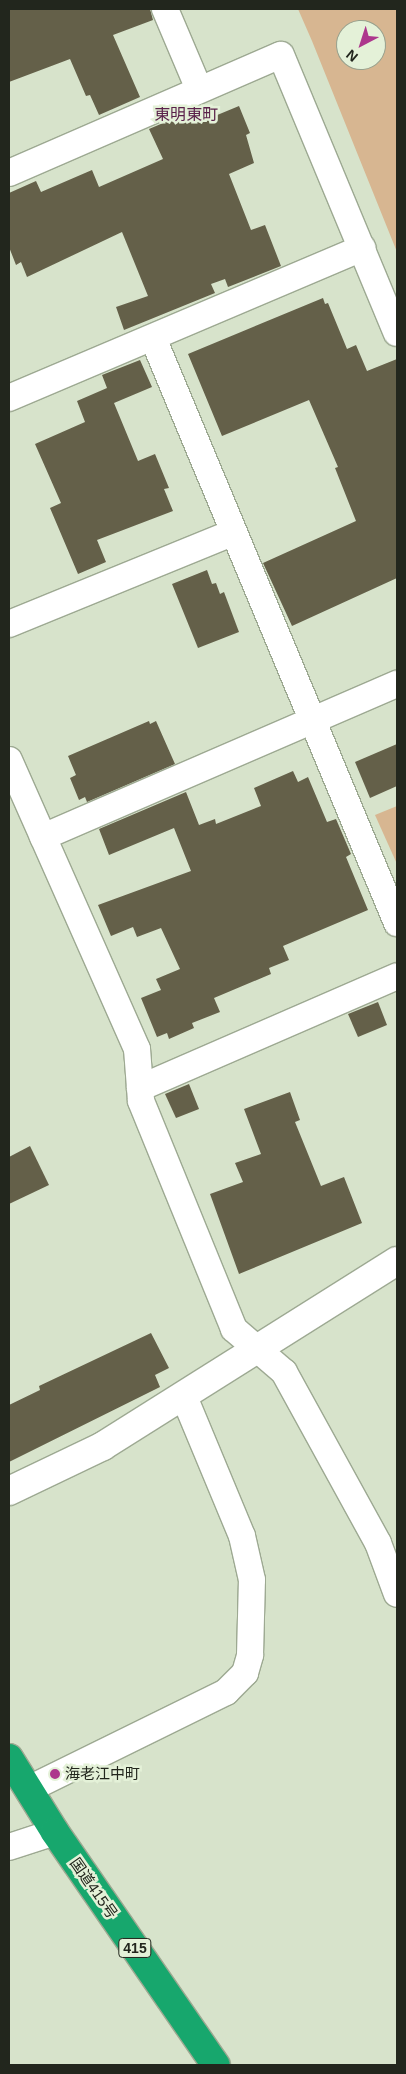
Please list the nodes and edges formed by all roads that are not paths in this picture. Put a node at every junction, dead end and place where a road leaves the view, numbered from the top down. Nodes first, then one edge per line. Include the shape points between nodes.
1 (165, 9) edge
2 (199, 90) junction
3 (9, 173) edge
4 (362, 248) junction
5 (397, 334) edge
6 (153, 338) junction
7 (9, 398) edge
8 (232, 533) junction
9 (9, 624) edge
10 (397, 684) edge
11 (311, 719) junction
12 (9, 760) edge
13 (43, 837) junction
14 (397, 922) edge
15 (397, 976) edge
16 (140, 1088) junction
17 (397, 1262) edge
18 (258, 1351) junction
19 (184, 1397) junction
20 (9, 1492) edge
21 (388, 1539) edge
22 (397, 1594) edge
23 (9, 1758) edge
24 (29, 1789) junction
25 (55, 1832) junction
26 (9, 1847) edge
27 (216, 2065) edge

1 - 2 street
2 - 3 street
2 - 4 street via 282,55
4 - 5 street
4 - 6 street
6 - 7 street
6 - 8 street
8 - 9 street
8 - 11 street
10 - 11 street
11 - 13 street
11 - 14 street
12 - 13 street
13 - 16 street via 137,1049
15 - 16 street
16 - 18 street via 141,1101 234,1329
17 - 18 street
18 - 19 street
18 - 21 street via 284,1372
19 - 20 street via 103,1446
19 - 24 street via 242,1536 252,1580 250,1655 245,1673 226,1692
21 - 22 street
23 - 24 highway, 国道415号 / 415
24 - 25 highway, 国道415号 / 415
25 - 26 street
25 - 27 highway, 国道415号 / 415

